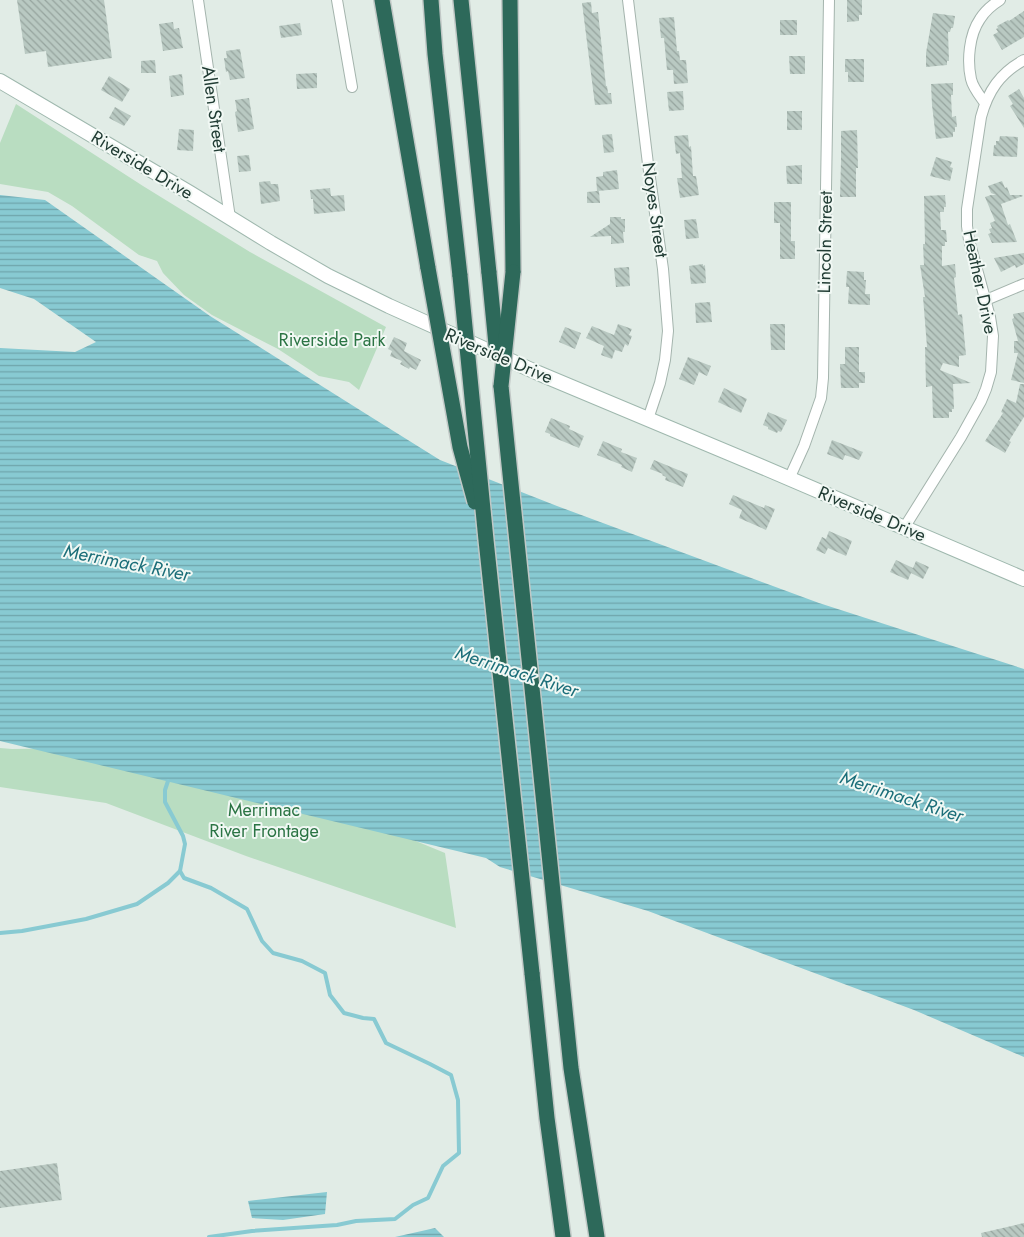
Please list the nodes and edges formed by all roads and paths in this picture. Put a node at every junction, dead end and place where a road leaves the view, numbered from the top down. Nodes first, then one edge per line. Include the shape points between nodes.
1 (198, 0) edge
2 (337, 0) edge
3 (382, 0) edge
4 (431, 0) edge
5 (461, 0) edge
6 (510, 0) edge
7 (628, 0) edge
8 (829, 0) edge
9 (1000, 0) edge
10 (1024, 60) edge
11 (0, 81) edge
12 (352, 87) dead end
13 (985, 103) junction
14 (230, 218) junction
15 (1024, 284) edge
16 (986, 300) junction
17 (501, 386) junction
18 (648, 419) junction
19 (789, 478) junction
20 (904, 528) junction
21 (486, 540) junction
22 (1024, 579) edge
23 (563, 1237) edge
24 (597, 1237) edge

1 - 14 street, Allen Street
2 - 12 street
3 - 21 highway, bridge via 460,447
4 - 21 highway, bridge
5 - 17 highway, bridge
6 - 17 highway, bridge via 513,272
7 - 18 street, Noyes Street via 664,269 668,331 660,383
8 - 19 street, Lincoln Street via 823,378 804,446
9 - 13 street via 979,19 970,49 972,81
10 - 13 street, Heather Drive via 1002,76
11 - 14 main road, Riverside Drive
13 - 16 street, Heather Drive via 969,194 967,226
14 - 18 main road, Riverside Drive via 328,276 389,306
15 - 16 street
16 - 20 street, Heather Drive via 993,336 991,372 986,389 961,437
17 - 24 highway via 570,1068
18 - 19 main road, Riverside Drive
19 - 20 main road, Riverside Drive
20 - 22 main road, Riverside Drive
21 - 23 highway, bridge via 547,1118

